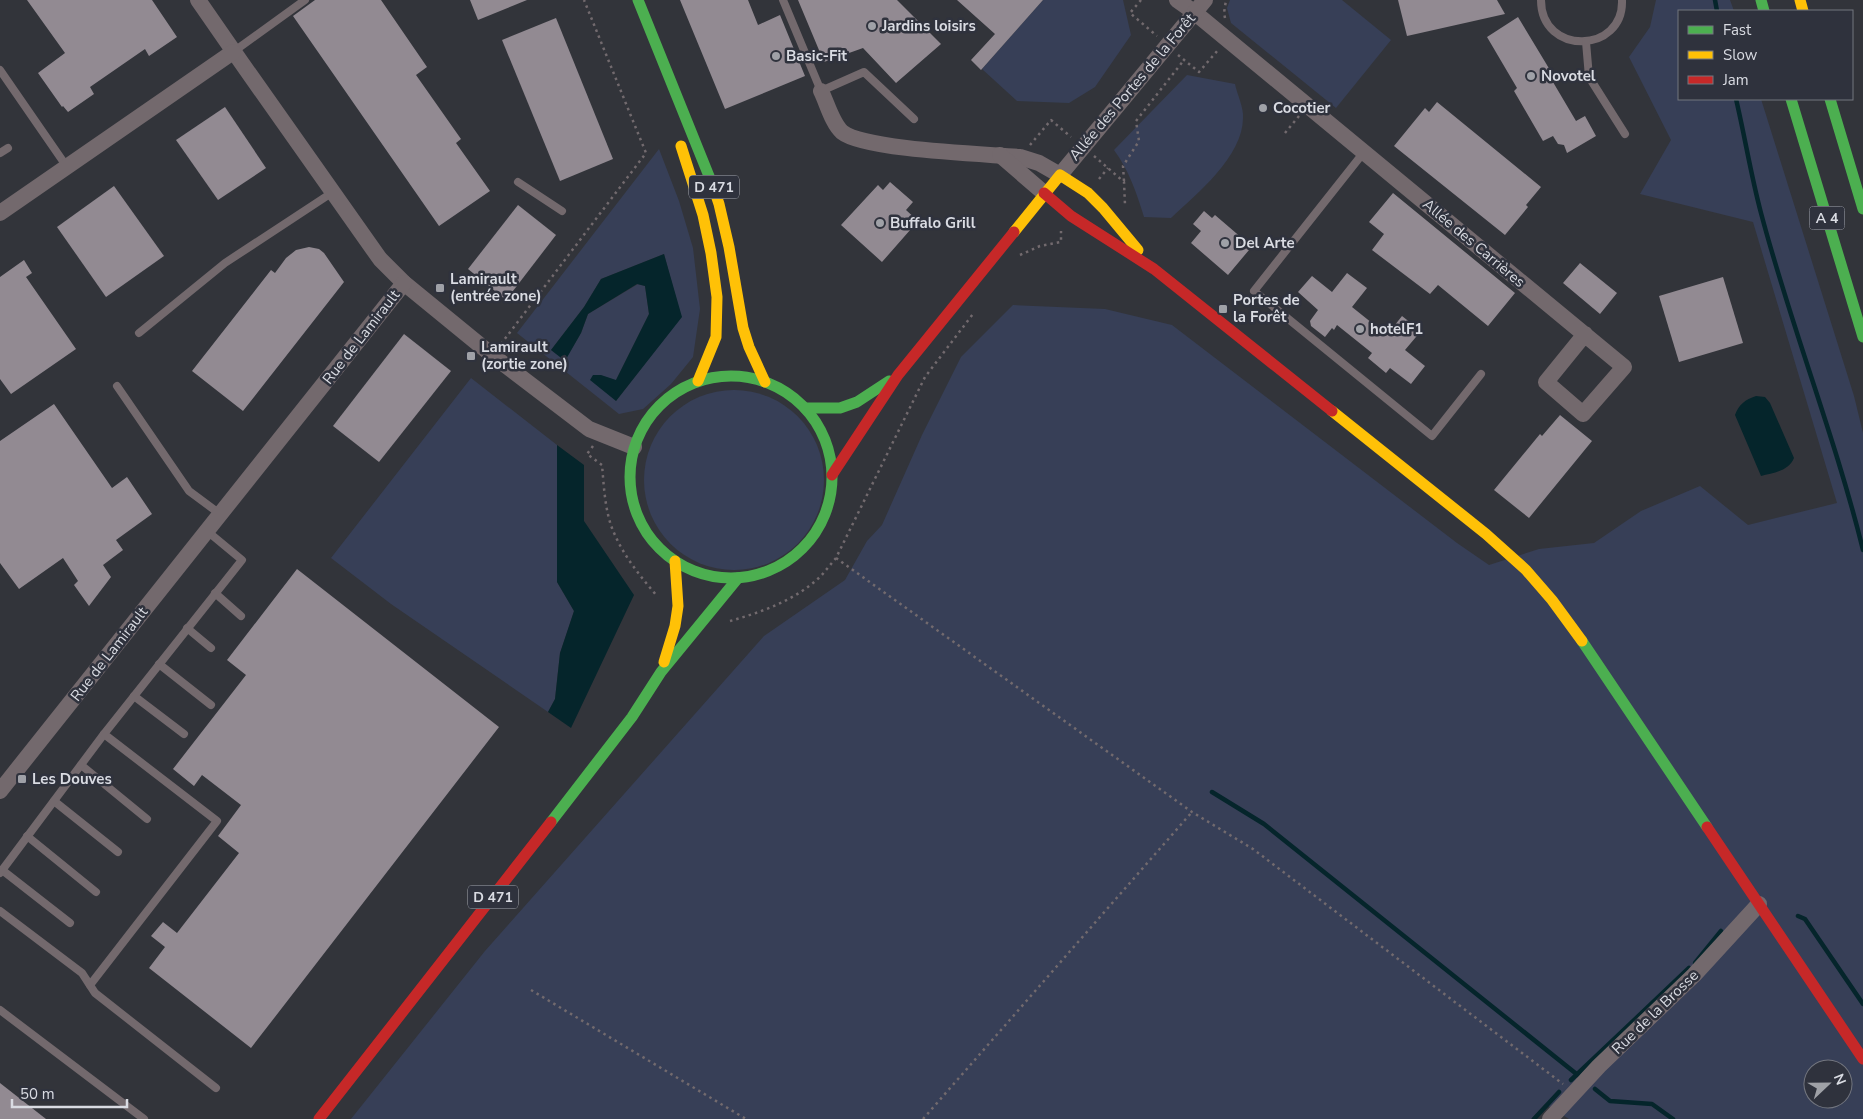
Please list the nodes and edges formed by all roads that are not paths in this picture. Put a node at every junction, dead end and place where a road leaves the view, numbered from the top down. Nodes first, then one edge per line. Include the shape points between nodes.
1 (198, 0) edge
2 (304, 0) edge
3 (638, 0) edge
4 (783, 0) edge
5 (1177, 0) edge
6 (1541, 0) edge
7 (1622, 0) edge
8 (1195, 4) edge
9 (1586, 42) junction
10 (233, 52) junction
11 (0, 70) edge
12 (821, 91) junction
13 (1791, 100) edge
14 (1830, 100) edge
15 (914, 119) dead end
16 (1626, 134) dead end
17 (677, 135) dead end
18 (8, 148) dead end
19 (1364, 152) junction
20 (0, 153) edge
21 (1000, 155) junction
22 (66, 167) junction
23 (1060, 175) junction
24 (518, 182) dead end
25 (332, 192) junction
26 (1044, 193) junction
27 (1863, 209) edge
28 (562, 211) dead end
29 (0, 213) edge
30 (1070, 216) junction
31 (1054, 218) dead end
32 (1037, 221) dead end
33 (1018, 225) junction
34 (1154, 269) junction
35 (404, 283) junction
36 (139, 333) dead end
37 (1585, 334) junction
38 (1863, 337) edge
39 (898, 374) junction
40 (1481, 374) dead end
41 (698, 381) junction
42 (765, 382) junction
43 (117, 386) dead end
44 (804, 408) junction
45 (634, 447) junction
46 (832, 475) junction
47 (220, 514) junction
48 (206, 531) junction
49 (674, 561) junction
50 (738, 578) junction
51 (215, 593) junction
52 (241, 616) dead end
53 (187, 628) junction
54 (211, 648) dead end
55 (159, 664) junction
56 (661, 672) junction
57 (134, 696) junction
58 (212, 705) dead end
59 (104, 734) junction
60 (184, 734) dead end
61 (81, 766) junction
62 (0, 791) edge
63 (54, 801) junction
64 (147, 819) dead end
65 (27, 836) junction
66 (118, 852) dead end
67 (1, 871) edge
68 (96, 892) dead end
69 (1759, 904) junction
70 (0, 910) edge
71 (70, 923) dead end
72 (90, 985) junction
73 (0, 1010) edge
74 (1863, 1059) edge
75 (216, 1088) dead end
76 (144, 1119) edge
77 (319, 1119) edge
78 (1550, 1119) edge

1 - 10 street, Rue de Lamirault
2 - 10 lane
3 - 42 main road, D 471 via 714,188 744,328
4 - 12 lane
5 - 8 street, Allée des Carrières
6 - 9 lane via 1546,23 1557,34 1570,41
7 - 9 lane via 1619,17 1611,30
8 - 19 street, Allée des Carrières via 1307,106
8 - 23 street, Allée des Portes de la Forêt via 1167,45
9 - 16 lane via 1589,77
10 - 22 street
10 - 25 street, Rue de Lamirault
11 - 22 lane
12 - 15 lane via 864,72
12 - 21 street via 838,126 851,138 891,146
13 - 38 main road, A 4
14 - 27 main road, A 4
17 - 41 main road, D 471 via 703,215 716,297 716,337
18 - 20 lane
19 - 37 street, Allée des Carrières
19 - 40 lane via 1254,291 1432,436
21 - 23 street via 1039,163
21 - 26 street
22 - 29 street
23 - 26 main road
23 - 34 main road via 1088,192
24 - 28 lane
25 - 35 street, Rue de Lamirault via 380,259
25 - 36 lane via 225,263
26 - 30 main road
26 - 33 main road
30 - 31 main road
30 - 34 main road
32 - 33 main road
33 - 39 main road
34 - 69 main road via 1427,485 1526,570 1574,630
35 - 45 street via 589,429
35 - 47 street, Rue de Lamirault
37 - 37 street, Allée des Carrières via 1624,367 1583,414 1546,382
39 - 44 main road via 857,402 840,408
39 - 46 main road
41 - 42 main road via 732,376
41 - 45 main road via 665,400 652,414
42 - 44 main road via 786,392
43 - 47 lane via 189,491
44 - 46 main road via 819,428 829,450
45 - 49 main road via 630,479 636,511 651,539
46 - 50 main road via 828,506 816,533 795,556 768,571
47 - 48 street, Rue de Lamirault
48 - 51 lane via 242,560
48 - 62 street, Rue de Lamirault
49 - 50 main road via 705,575
49 - 56 main road, D 471 via 678,606
50 - 56 main road, D 471
51 - 52 lane
51 - 53 lane
53 - 54 lane
53 - 55 lane
55 - 57 lane
55 - 58 lane
56 - 77 main road, D 471 via 632,717
57 - 59 lane
57 - 60 lane
59 - 61 lane
59 - 72 lane via 217,821
61 - 63 lane
61 - 64 lane
63 - 65 lane
63 - 66 lane
65 - 67 lane
65 - 68 lane
67 - 71 lane
69 - 74 main road
69 - 78 street, Rue de la Brosse via 1694,975 1599,1066
70 - 72 lane via 82,973
72 - 75 lane via 95,993
73 - 76 lane

